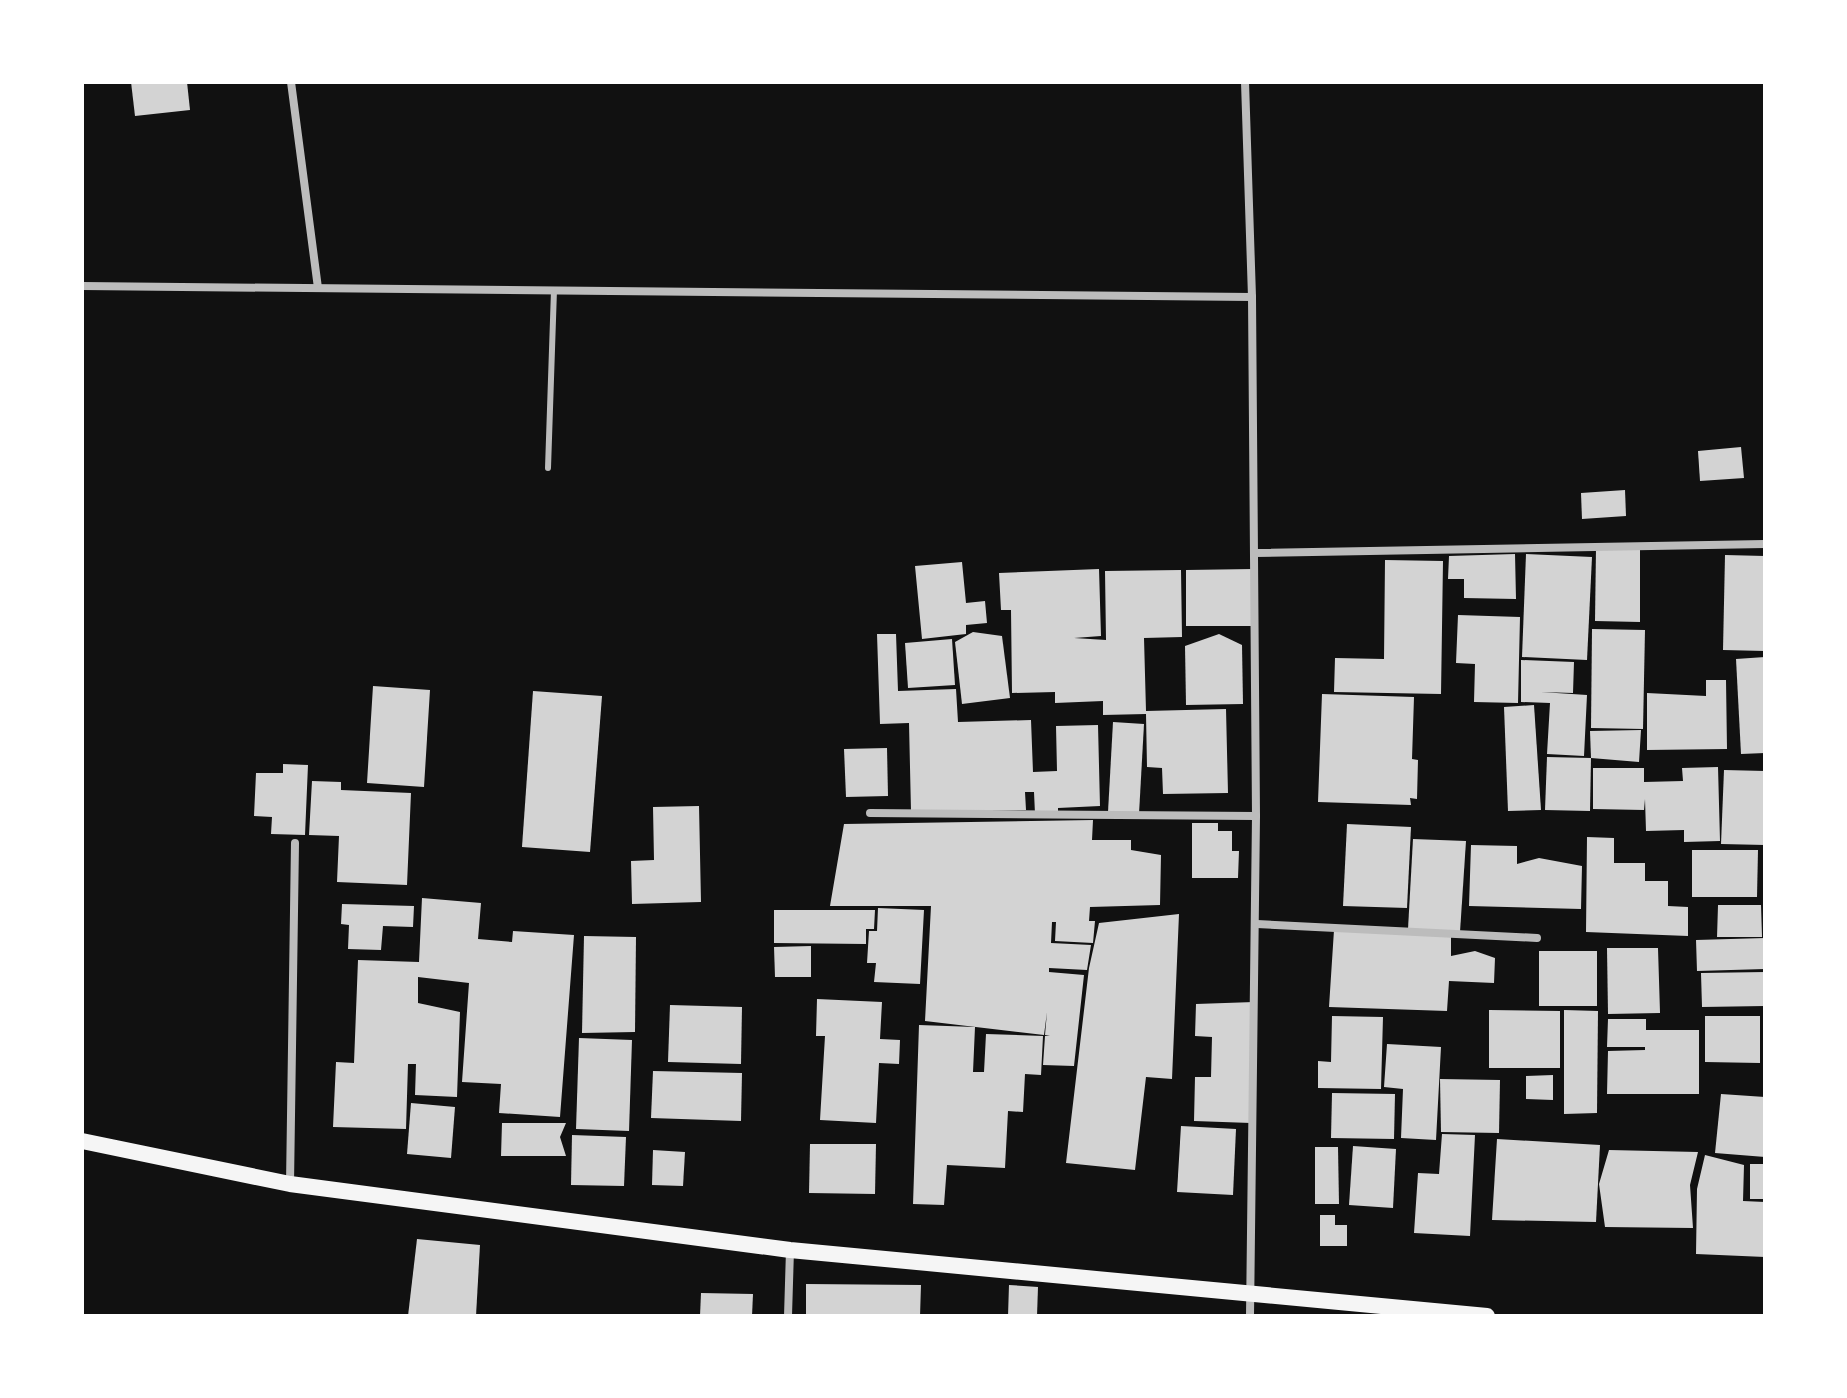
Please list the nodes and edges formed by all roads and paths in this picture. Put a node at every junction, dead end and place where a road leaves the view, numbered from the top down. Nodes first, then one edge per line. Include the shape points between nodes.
1 (291, 82) edge
2 (1245, 82) edge
3 (82, 286) edge
4 (318, 288) junction
5 (554, 290) junction
6 (1252, 297) junction
7 (548, 468) dead end
8 (1765, 544) edge
9 (1255, 553) junction
10 (870, 813) dead end
11 (1256, 816) junction
12 (295, 843) dead end
13 (1257, 924) junction
14 (1537, 938) dead end
15 (82, 1141) edge
16 (290, 1184) junction
17 (790, 1250) junction
18 (1251, 1291) junction
19 (788, 1316) edge
20 (1250, 1316) edge
21 (1487, 1316) edge

1 - 4 street
2 - 6 street
3 - 4 street
4 - 5 street
5 - 6 street
5 - 7 lane
6 - 9 street
8 - 9 street
9 - 11 street
10 - 11 street
11 - 13 street
12 - 16 street
13 - 14 street
13 - 18 street
15 - 16 main road
16 - 17 main road
17 - 18 main road
17 - 19 street
18 - 20 street
18 - 21 main road

